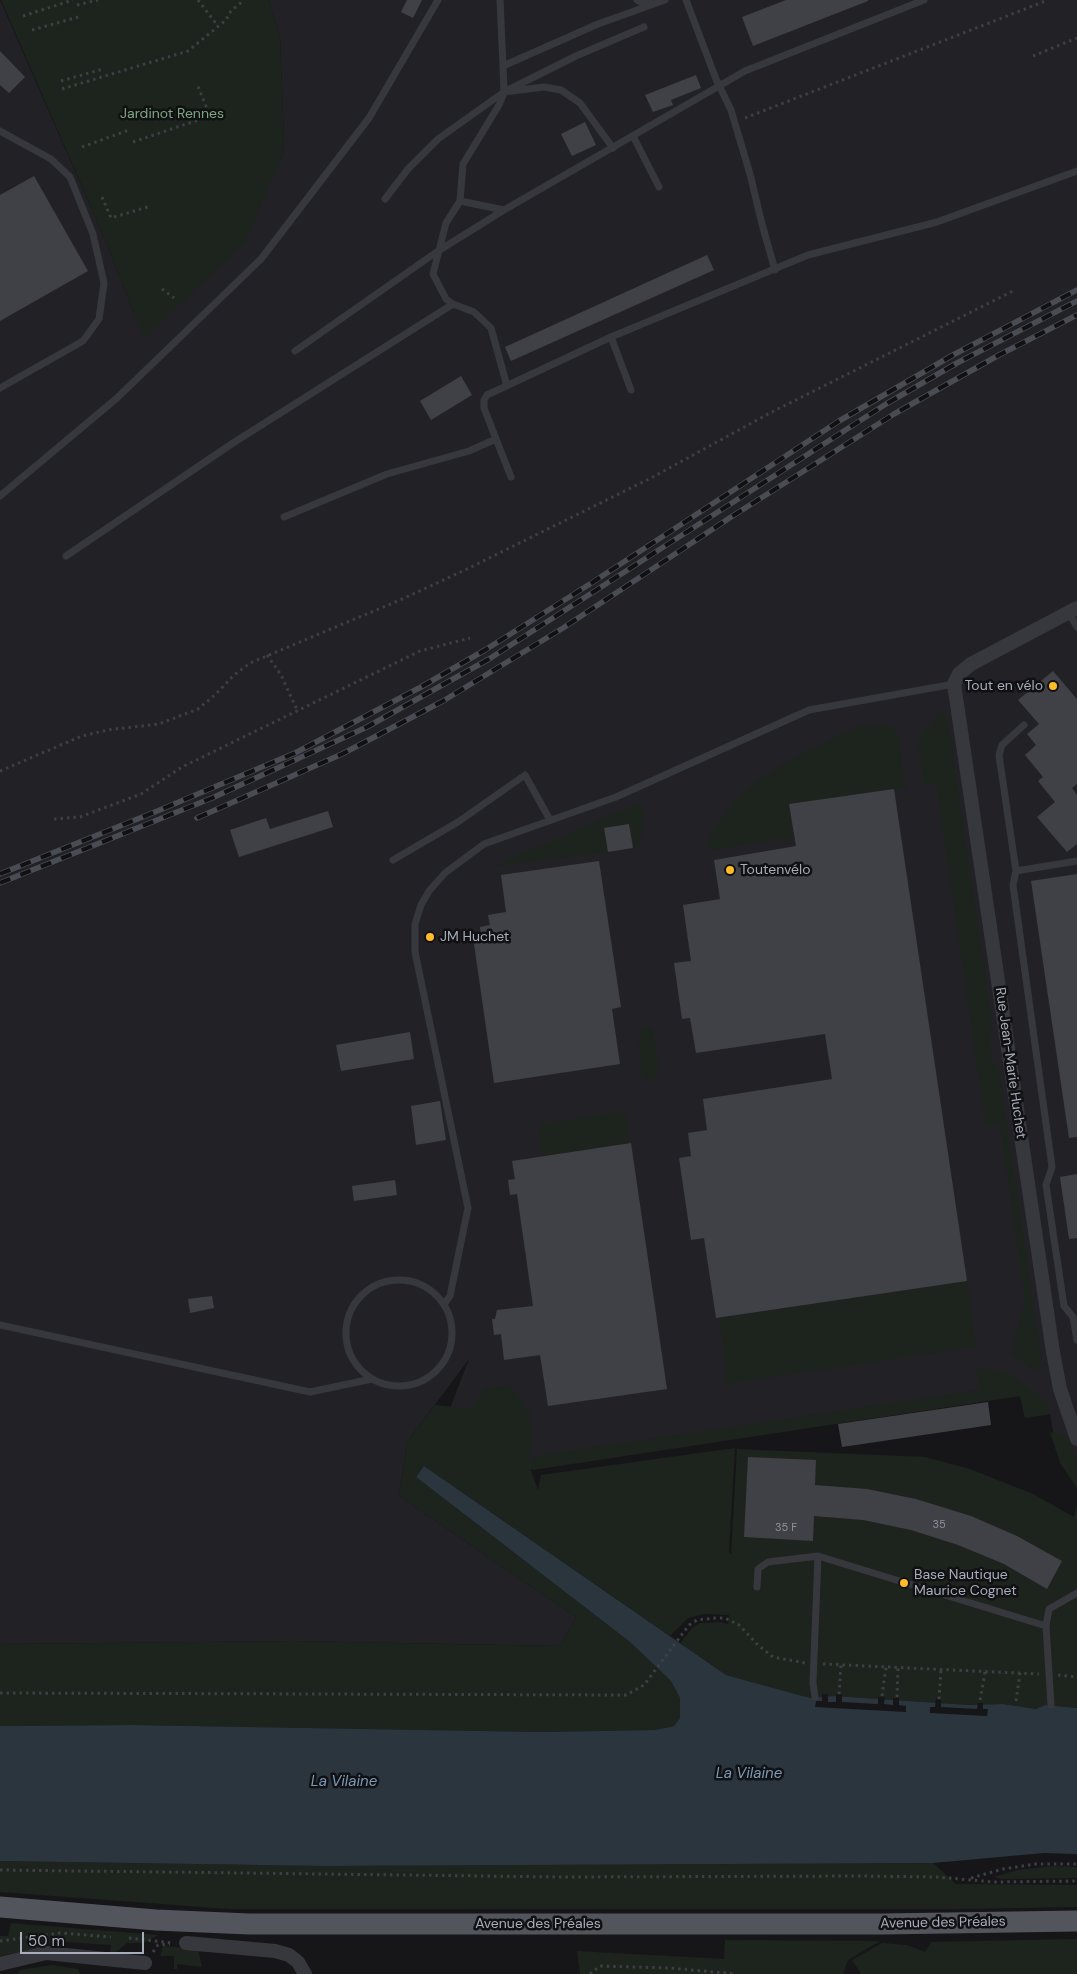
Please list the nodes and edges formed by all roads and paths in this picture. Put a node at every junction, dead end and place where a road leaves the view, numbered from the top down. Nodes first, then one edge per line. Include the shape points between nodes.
1 (73, 0) edge
2 (98, 0) edge
3 (198, 0) edge
4 (244, 0) edge
5 (438, 0) edge
6 (500, 0) edge
7 (637, 0) edge
8 (650, 0) edge
9 (665, 0) edge
10 (686, 0) edge
11 (924, 0) edge
12 (1048, 0) edge
13 (77, 5) dead end
14 (23, 16) dead end
15 (82, 16) dead end
16 (217, 25) junction
17 (644, 27) dead end
18 (32, 30) dead end
19 (1077, 38) edge
20 (1033, 56) dead end
21 (503, 66) junction
22 (104, 69) dead end
23 (61, 81) dead end
24 (197, 84) dead end
25 (720, 86) junction
26 (62, 89) dead end
27 (504, 92) junction
28 (735, 122) junction
29 (129, 130) dead end
30 (0, 131) edge
31 (633, 136) junction
32 (133, 142) dead end
33 (82, 147) dead end
34 (613, 148) junction
35 (1077, 171) edge
36 (659, 187) dead end
37 (102, 197) dead end
38 (385, 198) dead end
39 (460, 201) junction
40 (151, 206) dead end
41 (504, 210) junction
42 (438, 251) junction
43 (775, 270) junction
44 (162, 289) dead end
45 (1012, 291) dead end
46 (174, 298) dead end
47 (453, 304) junction
48 (611, 337) junction
49 (295, 351) dead end
50 (507, 386) junction
51 (0, 388) edge
52 (631, 390) dead end
53 (496, 439) junction
54 (511, 477) dead end
55 (0, 496) edge
56 (284, 517) dead end
57 (66, 556) dead end
58 (1073, 610) edge
59 (1077, 627) edge
60 (470, 638) dead end
61 (267, 655) junction
62 (954, 684) junction
63 (298, 712) junction
64 (1024, 725) dead end
65 (0, 771) edge
66 (54, 820) dead end
67 (550, 820) junction
68 (393, 860) dead end
69 (1077, 861) edge
70 (1016, 871) junction
71 (445, 1304) junction
72 (0, 1325) edge
73 (1077, 1340) edge
74 (372, 1379) junction
75 (1077, 1439) edge
76 (818, 1556) junction
77 (757, 1587) dead end
78 (1077, 1593) edge
79 (1046, 1626) junction
80 (814, 1664) junction
81 (840, 1665) junction
82 (886, 1667) junction
83 (898, 1668) junction
84 (941, 1670) junction
85 (985, 1672) junction
86 (1020, 1673) junction
87 (1048, 1674) junction
88 (0, 1693) edge
89 (840, 1694) dead end
90 (882, 1696) dead end
91 (815, 1697) dead end
92 (897, 1697) dead end
93 (938, 1699) dead end
94 (980, 1700) dead end
95 (1016, 1701) dead end
96 (1050, 1705) dead end
97 (1077, 1864) edge
98 (0, 1870) edge
99 (968, 1879) junction
100 (1077, 1881) edge
101 (0, 1906) edge
102 (1077, 1921) edge
103 (0, 1941) edge
104 (186, 1943) junction
105 (144, 1963) joint
106 (0, 1964) edge
107 (305, 1974) edge
108 (590, 1974) edge
109 (736, 1974) edge

1 - 14 path
2 - 13 path
3 - 16 path
4 - 16 path
5 - 55 lane via 370,118 261,259 117,398
6 - 21 lane
7 - 8 lane
9 - 21 lane via 598,24
10 - 25 lane
11 - 25 lane via 745,71
12 - 28 path
15 - 18 path
16 - 26 path via 188,51
17 - 27 lane
19 - 20 path
21 - 27 lane
22 - 23 path
24 - 32 path via 210,116
25 - 28 lane
25 - 31 lane
27 - 34 lane via 544,86 561,90 580,103
27 - 38 lane via 438,139
27 - 39 lane via 463,164
28 - 43 lane
29 - 33 path
30 - 51 lane via 50,160 70,177 93,234 104,282 99,319 83,342
31 - 34 lane
31 - 36 lane
34 - 41 lane
35 - 43 lane via 937,222 808,255
37 - 40 path via 111,218
39 - 41 lane
39 - 42 lane via 446,223
41 - 42 lane
42 - 47 lane via 433,274 446,299
42 - 49 lane
43 - 48 lane
44 - 46 path
45 - 61 path via 770,413 651,478 463,571
47 - 50 lane via 474,312 491,328
47 - 57 lane via 233,443
48 - 50 lane
48 - 52 lane
50 - 53 lane via 487,395 484,400
53 - 54 lane
53 - 56 lane via 387,474
58 - 59 lane
58 - 62 street via 971,664 959,674
60 - 63 path via 420,651
61 - 63 path
61 - 65 path via 233,676 198,709 177,719 82,736
62 - 67 lane via 809,710 658,779 584,810
62 - 75 street, Rue Jean-Marie Huchet via 1053,1352 1060,1388
63 - 66 path via 182,767 141,794 80,818
64 - 70 lane via 1002,745 999,754
67 - 68 lane via 524,776 458,822
67 - 71 lane via 484,844 467,854 429,891 415,924 416,952 468,1208 450,1296
69 - 70 lane
70 - 73 lane via 1013,884 1052,1168 1046,1185 1064,1306 1073,1318
71 - 74 lane via 452,1321 453,1339 446,1360 434,1374 403,1387 389,1386
71 - 74 lane via 418,1282 397,1279 378,1284 363,1293 352,1308 346,1326 347,1345 362,1372
72 - 74 lane via 310,1392
76 - 77 lane via 768,1562 758,1569
76 - 79 lane
76 - 80 lane
78 - 79 lane via 1049,1609
79 - 87 lane
80 - 81 path
80 - 88 path via 773,1657 739,1625 725,1618 697,1620 684,1630 644,1685 626,1695
80 - 91 lane
81 - 82 path
81 - 89 path
82 - 83 path
82 - 90 path
83 - 84 path
83 - 92 path
84 - 85 path
84 - 93 path
85 - 86 path
85 - 94 path
86 - 87 path
86 - 95 path
87 - 96 lane
97 - 99 path via 1036,1864
98 - 99 path
99 - 100 path via 994,1882
101 - 102 main road, Avenue des Préales via 156,1920 249,1924
103 - 104 path via 60,1934
104 - 105 path via 158,1945
104 - 107 street via 289,1955
105 - 106 street via 46,1954
108 - 109 path via 600,1966

